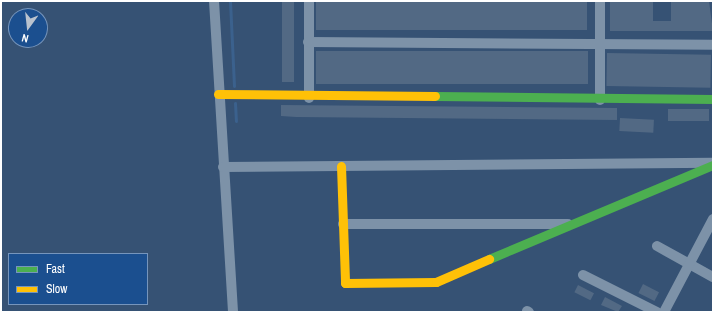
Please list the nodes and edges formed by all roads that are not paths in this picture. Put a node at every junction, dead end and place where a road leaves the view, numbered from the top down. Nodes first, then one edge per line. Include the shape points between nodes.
1 (214, 1) edge
2 (308, 1) edge
3 (600, 1) edge
4 (308, 42) junction
5 (600, 45) junction
6 (713, 45) edge
7 (218, 94) junction
8 (309, 98) junction
9 (713, 99) edge
10 (600, 100) junction
11 (713, 164) edge
12 (341, 166) junction
13 (223, 167) junction
14 (713, 219) edge
15 (343, 224) junction
16 (578, 224) junction
17 (657, 246) dead end
18 (691, 264) junction
19 (583, 275) dead end
20 (713, 277) edge
21 (233, 312) edge
22 (657, 312) edge
23 (664, 312) edge

1 - 7 street
2 - 4 street
3 - 5 street
4 - 5 street
4 - 8 street
5 - 6 street
5 - 10 street
7 - 8 street
7 - 13 street
8 - 10 street
9 - 10 street
11 - 12 street
11 - 16 street
12 - 13 street
12 - 15 street
13 - 21 street
14 - 18 street
15 - 16 street
15 - 16 street via 345,283 436,282
17 - 18 street
18 - 20 street
18 - 23 street
19 - 22 street

